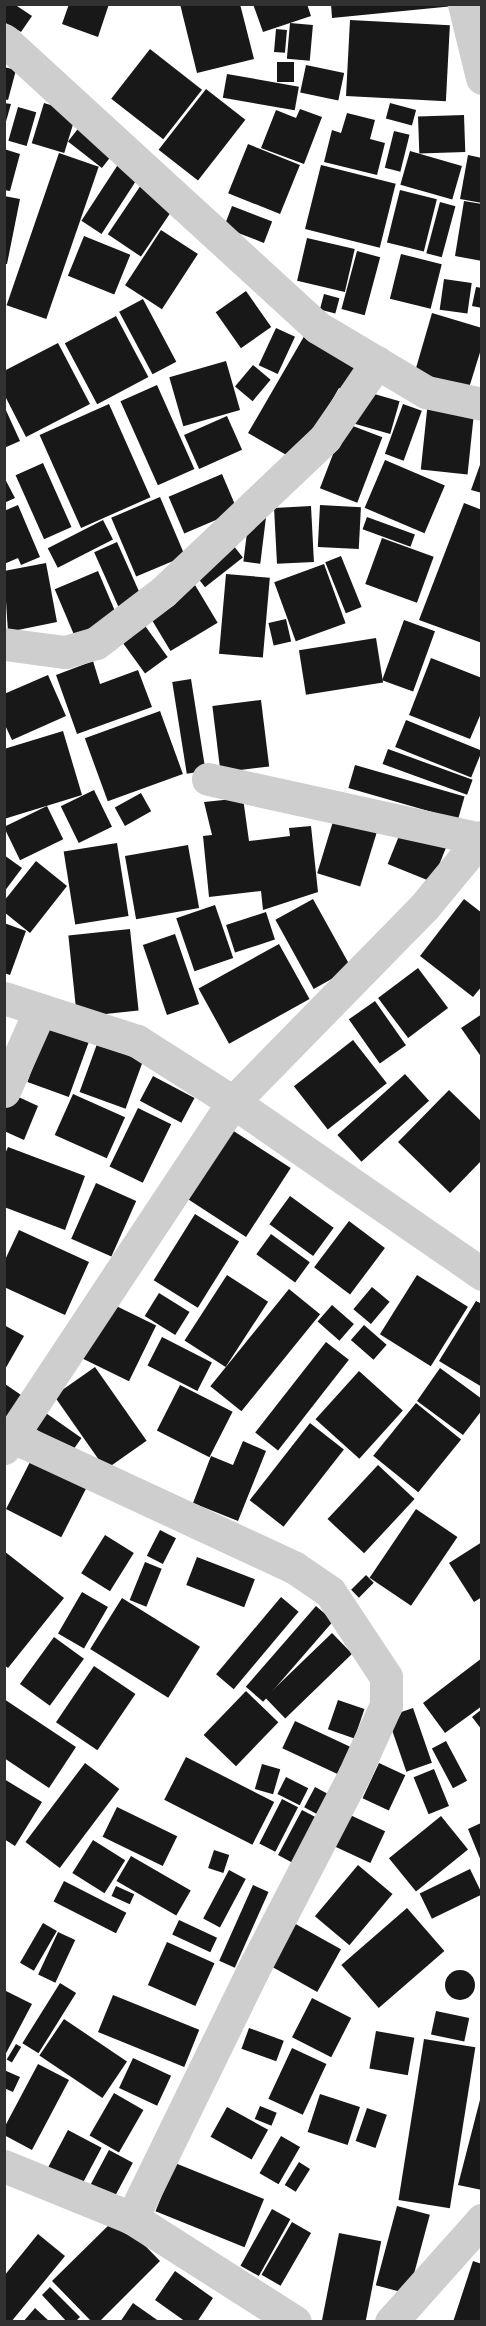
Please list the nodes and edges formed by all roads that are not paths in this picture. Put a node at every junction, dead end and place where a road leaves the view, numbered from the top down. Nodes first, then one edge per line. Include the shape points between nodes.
1 (464, 4) edge
2 (4, 40) edge
3 (482, 78) edge
4 (376, 362) junction
5 (482, 404) edge
6 (4, 644) edge
7 (208, 779) dead end
8 (481, 838) edge
9 (4, 998) edge
10 (40, 1010) junction
11 (4, 1091) edge
12 (233, 1102) junction
13 (482, 1274) edge
14 (8, 1442) edge
15 (4, 2166) edge
16 (132, 2218) junction
17 (482, 2220) edge
18 (468, 2251) edge
19 (295, 2322) edge
20 (391, 2322) edge

1 - 3 street
2 - 4 street via 317,327
4 - 5 street via 426,392
4 - 6 street via 326,438 163,592 96,643 65,652
7 - 8 street
8 - 12 street via 424,907
9 - 10 street
10 - 11 street
10 - 12 street via 137,1041
12 - 13 street
12 - 14 street
14 - 16 street via 295,1568 330,1592 386,1677 386,1705 354,1775
15 - 16 street
16 - 19 street
17 - 18 street
18 - 20 street

